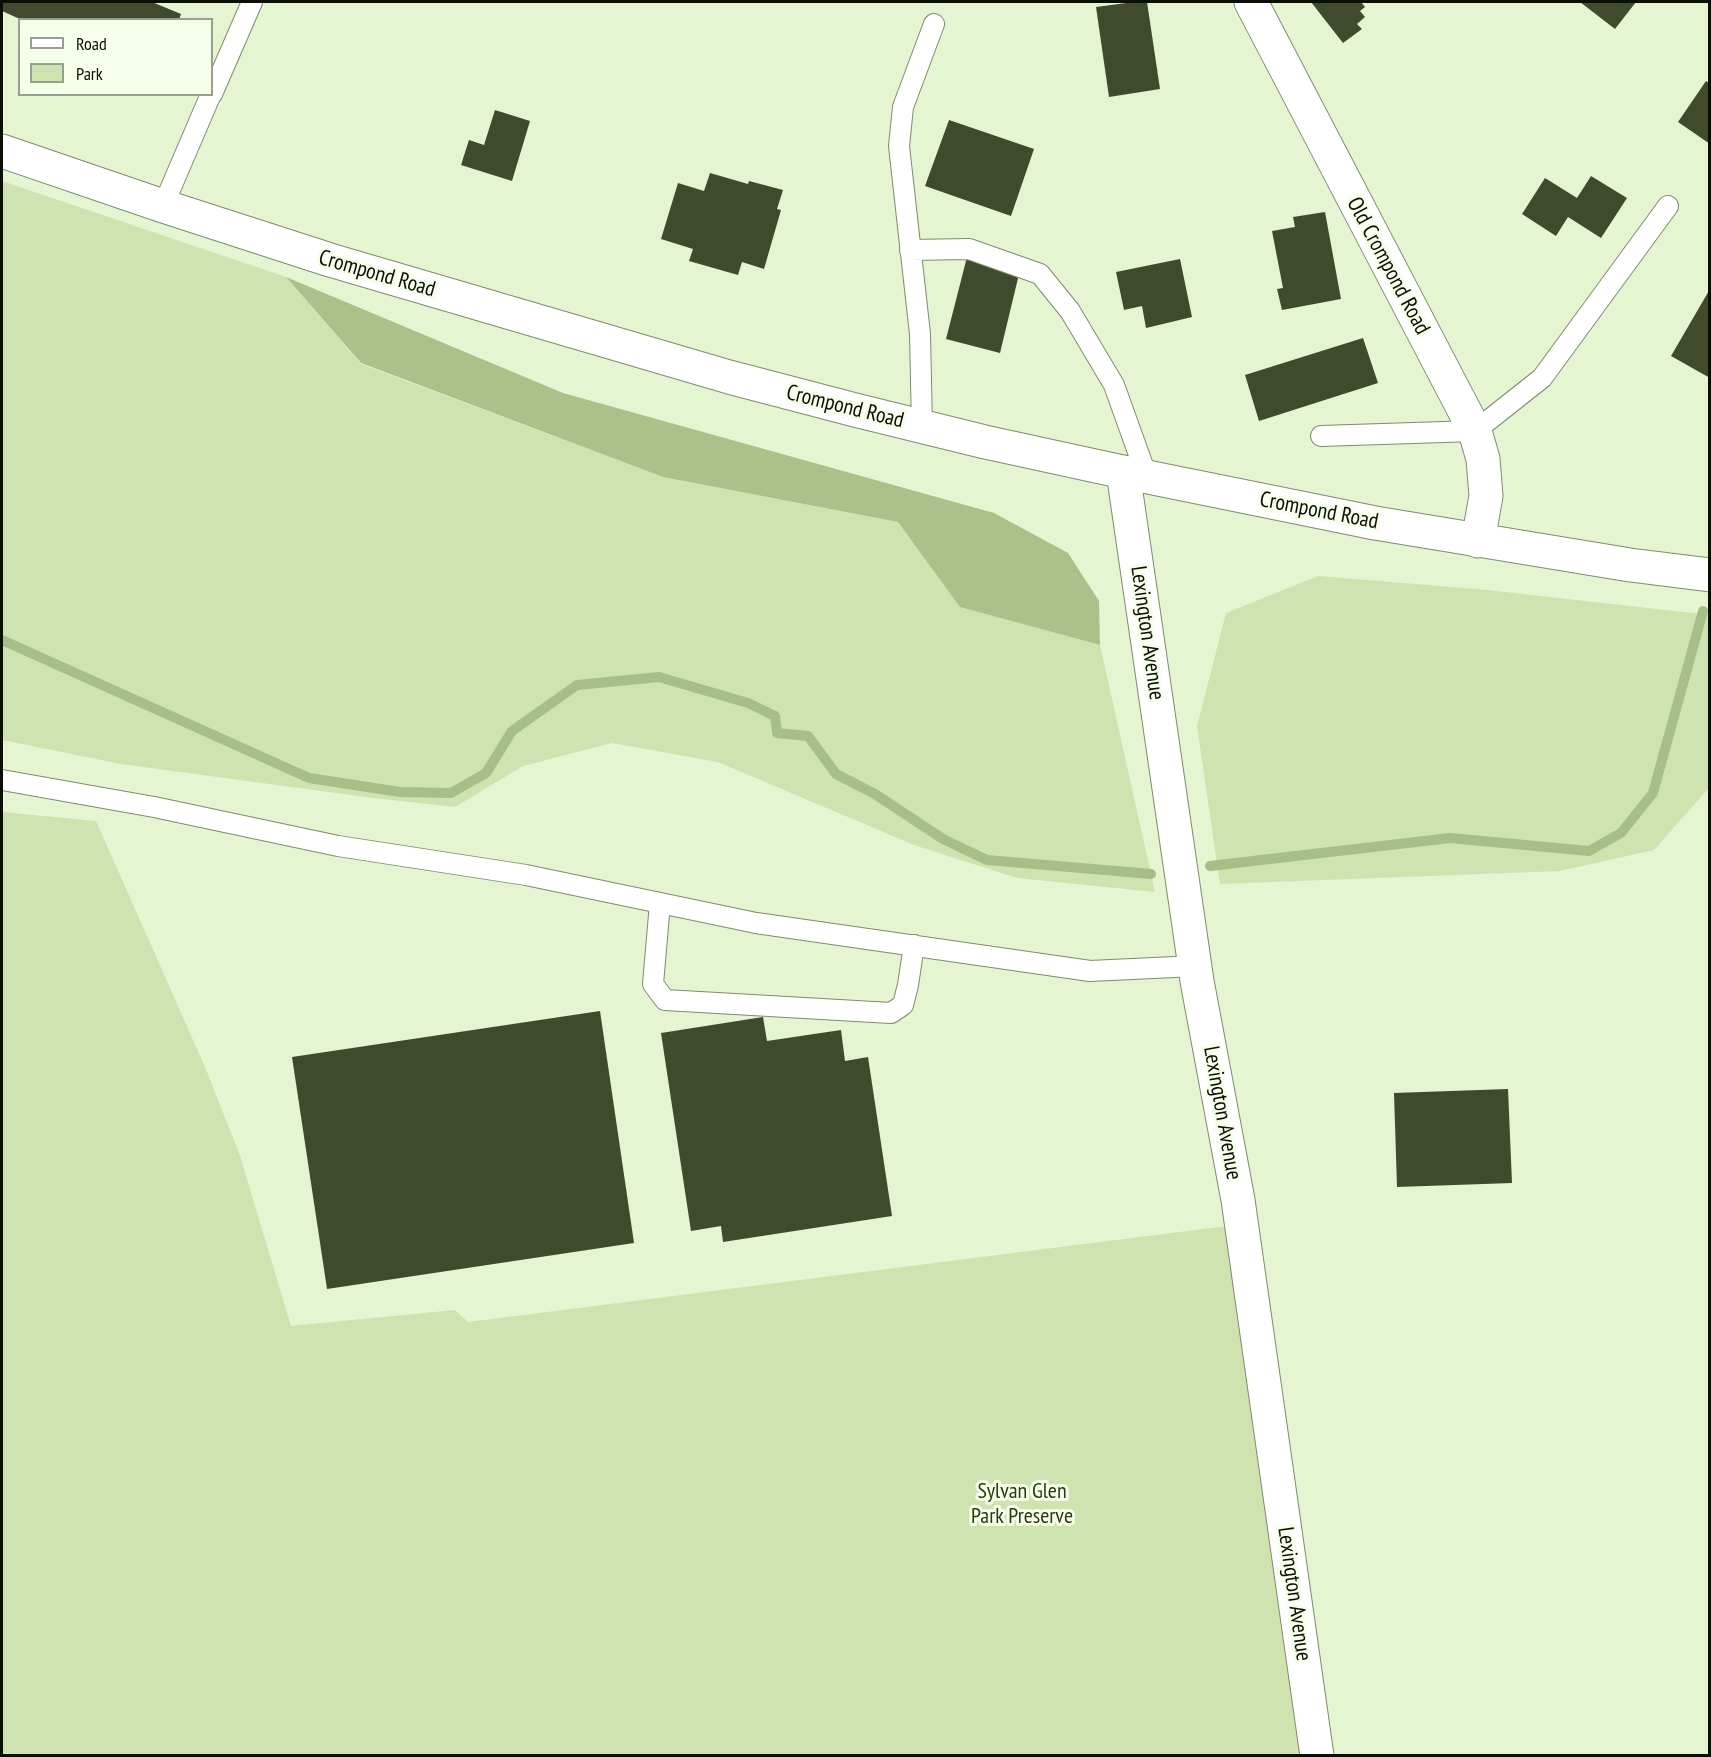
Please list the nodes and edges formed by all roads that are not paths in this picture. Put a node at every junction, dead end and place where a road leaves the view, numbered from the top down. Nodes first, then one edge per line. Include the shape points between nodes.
1 (252, 2) edge
2 (1251, 2) edge
3 (934, 24) dead end
4 (213, 90) edge
5 (210, 96) edge
6 (2, 151) edge
7 (163, 206) junction
8 (1668, 206) dead end
9 (910, 250) junction
10 (922, 426) junction
11 (1475, 431) junction
12 (1321, 436) dead end
13 (1135, 474) junction
14 (1478, 541) junction
15 (1710, 575) edge
16 (2, 780) edge
17 (660, 903) junction
18 (914, 945) junction
19 (1196, 966) junction
20 (1317, 1755) edge

1 - 4 lane
2 - 11 main road, Old Crompond Road
3 - 9 lane via 903,107 899,146
5 - 7 lane
6 - 7 main road, Crompond Road
7 - 10 main road, Crompond Road via 586,336
8 - 11 lane via 1542,378
9 - 10 lane via 920,334
9 - 13 lane via 969,249 1040,274 1070,310 1114,385
10 - 13 main road, Crompond Road
11 - 12 lane
11 - 14 main road, Old Crompond Road via 1483,459 1486,496
13 - 14 main road, Crompond Road
13 - 19 main road, Lexington Avenue
14 - 15 main road, Crompond Road
16 - 17 lane via 338,846 526,875
17 - 18 lane via 756,922
17 - 18 lane via 653,984 665,1000 891,1013 903,1005
18 - 19 lane via 1090,971
19 - 20 main road, Lexington Avenue via 1238,1200

